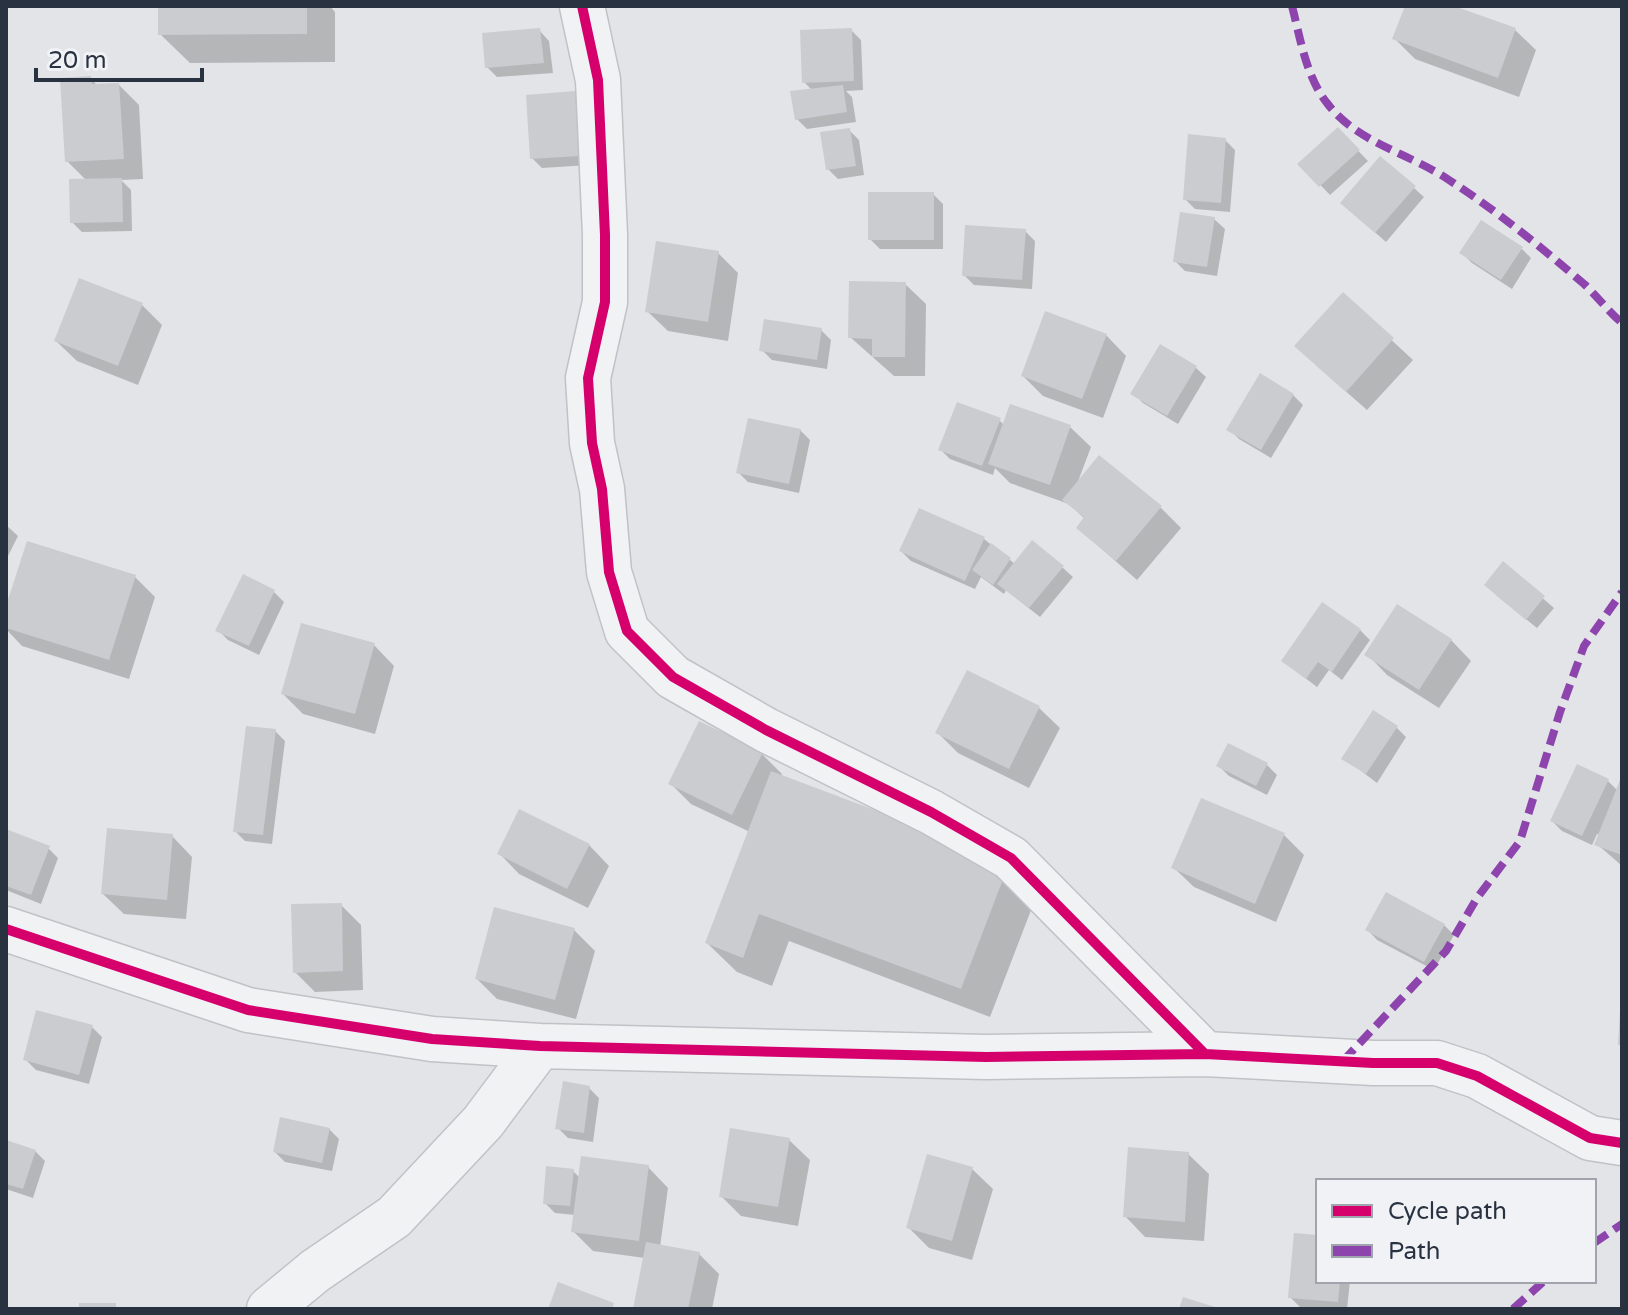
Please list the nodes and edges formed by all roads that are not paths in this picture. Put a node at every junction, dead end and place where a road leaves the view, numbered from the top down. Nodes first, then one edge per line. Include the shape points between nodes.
1 (582, 6) edge
2 (6, 929) edge
3 (540, 1046) junction
4 (1205, 1054) junction
5 (1622, 1143) edge
6 (269, 1309) edge

1 - 4 street via 598,80 605,235 605,302 588,378 592,443 609,572 627,631 673,677 1011,858
2 - 3 street via 248,1010 432,1039
3 - 4 street via 986,1057
3 - 6 street via 483,1122 394,1217
4 - 5 street via 1437,1063 1477,1076 1590,1138

